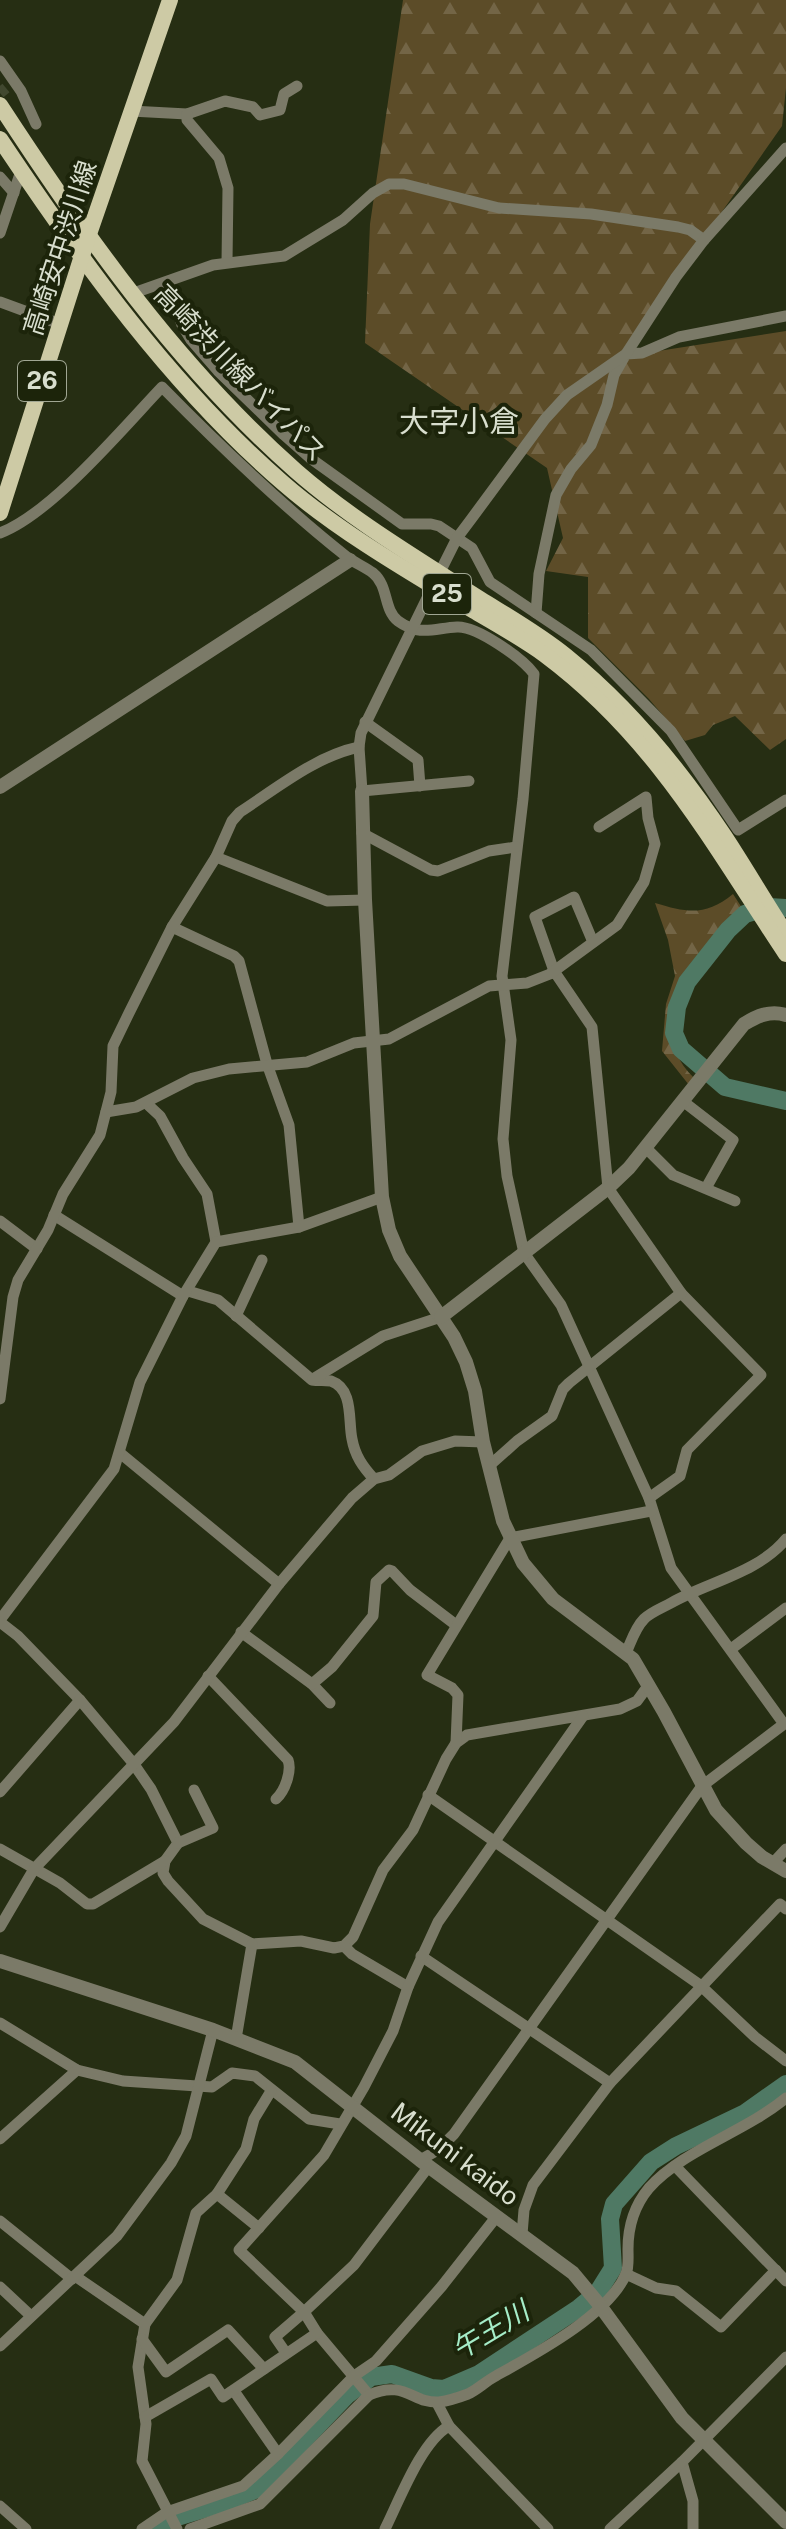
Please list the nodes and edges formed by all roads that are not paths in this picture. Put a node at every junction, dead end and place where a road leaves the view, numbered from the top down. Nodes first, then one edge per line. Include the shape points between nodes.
1 (170, 0) edge
2 (0, 61) edge
3 (297, 86) dead end
4 (0, 105) edge
5 (131, 111) junction
6 (187, 114) junction
7 (36, 124) dead end
8 (0, 139) edge
9 (786, 148) edge
10 (21, 171) junction
11 (0, 177) edge
12 (14, 193) junction
13 (0, 233) edge
14 (88, 237) junction
15 (704, 240) junction
16 (81, 256) junction
17 (227, 262) junction
18 (168, 282) junction
19 (131, 294) junction
20 (0, 302) edge
21 (786, 316) edge
22 (60, 324) junction
23 (626, 354) junction
24 (0, 513) edge
25 (0, 533) edge
26 (457, 538) junction
27 (350, 560) junction
28 (436, 579) junction
29 (536, 613) junction
30 (411, 628) junction
31 (365, 722) junction
32 (359, 747) junction
33 (469, 781) dead end
34 (420, 786) junction
35 (0, 787) edge
36 (362, 791) junction
37 (786, 800) edge
38 (599, 827) dead end
39 (362, 833) junction
40 (516, 847) junction
41 (216, 857) junction
42 (365, 900) junction
43 (172, 927) junction
44 (786, 934) edge
45 (593, 942) junction
46 (786, 954) edge
47 (554, 971) junction
48 (502, 984) junction
49 (786, 1015) edge
50 (373, 1039) junction
51 (267, 1064) junction
52 (684, 1102) junction
53 (146, 1103) junction
54 (106, 1112) junction
55 (646, 1148) junction
56 (608, 1188) junction
57 (706, 1188) junction
58 (382, 1197) junction
59 (735, 1201) dead end
60 (54, 1215) junction
61 (0, 1221) edge
62 (299, 1227) junction
63 (216, 1242) junction
64 (37, 1249) junction
65 (524, 1253) junction
66 (262, 1260) dead end
67 (681, 1293) junction
68 (186, 1294) junction
69 (236, 1316) junction
70 (441, 1317) junction
71 (590, 1367) junction
72 (312, 1380) junction
73 (0, 1399) edge
74 (483, 1442) junction
75 (120, 1453) junction
76 (489, 1466) junction
77 (374, 1479) junction
78 (650, 1504) junction
79 (510, 1538) junction
80 (786, 1539) edge
81 (279, 1584) junction
82 (691, 1592) junction
83 (786, 1608) edge
84 (0, 1621) edge
85 (456, 1625) junction
86 (241, 1632) junction
87 (731, 1649) junction
88 (626, 1653) junction
89 (208, 1676) junction
90 (312, 1684) junction
91 (648, 1686) junction
92 (80, 1700) junction
93 (330, 1703) dead end
94 (583, 1716) junction
95 (785, 1725) edge
96 (456, 1743) junction
97 (133, 1763) junction
98 (702, 1786) junction
99 (194, 1790) dead end
100 (0, 1792) edge
101 (428, 1795) junction
102 (276, 1799) dead end
103 (492, 1842) junction
104 (178, 1843) junction
105 (0, 1849) edge
106 (786, 1849) edge
107 (165, 1861) junction
108 (779, 1867) edge
109 (34, 1869) junction
110 (786, 1909) edge
111 (606, 1920) junction
112 (0, 1927) edge
113 (252, 1944) junction
114 (344, 1946) junction
115 (421, 1956) junction
116 (0, 1961) edge
117 (700, 1985) junction
118 (408, 1987) junction
119 (0, 2023) edge
120 (530, 2029) junction
121 (213, 2030) junction
122 (236, 2039) junction
123 (786, 2061) edge
124 (77, 2070) junction
125 (610, 2083) junction
126 (200, 2085) junction
127 (271, 2091) junction
128 (786, 2098) edge
129 (352, 2105) junction
130 (340, 2124) junction
131 (0, 2139) edge
132 (425, 2163) junction
133 (675, 2166) junction
134 (217, 2194) junction
135 (497, 2216) junction
136 (4, 2225) edge
137 (259, 2228) junction
138 (522, 2234) junction
139 (0, 2238) edge
140 (776, 2270) junction
141 (626, 2274) junction
142 (73, 2277) junction
143 (786, 2281) edge
144 (0, 2287) edge
145 (600, 2305) junction
146 (304, 2312) junction
147 (31, 2316) junction
148 (145, 2324) junction
149 (317, 2333) junction
150 (142, 2339) junction
151 (0, 2346) edge
152 (286, 2353) junction
153 (786, 2357) edge
154 (264, 2369) junction
155 (354, 2376) junction
156 (234, 2391) junction
157 (368, 2394) junction
158 (437, 2403) junction
159 (145, 2417) junction
160 (449, 2426) junction
161 (702, 2441) junction
162 (278, 2454) junction
163 (682, 2462) junction
164 (0, 2506) edge
165 (167, 2512) junction
166 (786, 2522) edge
167 (177, 2528) edge
168 (193, 2528) edge
169 (26, 2529) edge
170 (142, 2529) edge
171 (385, 2529) edge
172 (548, 2529) edge
173 (610, 2529) edge
174 (693, 2529) edge

1 - 5 main road, 高崎安中渋川線 / 26
2 - 7 street
3 - 6 street via 284,94 280,110 260,115 253,107 225,101
4 - 14 main road, 高崎渋川線バイパス / 25
5 - 6 street
5 - 14 main road, 高崎安中渋川線 / 26
6 - 17 street via 219,158 228,188
8 - 10 main road, 高崎渋川線バイパス / 25
9 - 15 street
10 - 12 street
10 - 16 main road, 高崎渋川線バイパス / 25
11 - 12 street
12 - 13 street
14 - 16 main road, 高崎安中渋川線 / 26
14 - 19 main road, 高崎渋川線バイパス / 25
15 - 17 street via 678,227 499,208 389,184 284,256
15 - 23 street
16 - 22 main road, 高崎安中渋川線 / 26
16 - 28 main road, 高崎渋川線バイパス / 25 via 193,394 257,460 311,506
17 - 18 street
18 - 19 street
18 - 26 street via 182,325 203,356 302,451 402,524 431,524
19 - 28 main road, 高崎渋川線バイパス / 25 via 207,382 298,473
20 - 22 street
21 - 23 street via 679,337
22 - 24 main road, 高崎安中渋川線 / 26
23 - 26 street via 567,395
23 - 29 street via 591,445 556,495
25 - 27 street via 23,521 73,479 162,387 244,470
26 - 28 street
26 - 29 street via 472,548 490,582
27 - 30 street via 373,573 392,614
27 - 35 street
28 - 30 street
28 - 44 main road, 高崎渋川線バイパス / 25 via 550,644 605,689 672,762
28 - 46 main road, 高崎渋川線バイパス / 25 via 543,654 628,729 683,796
29 - 37 street via 591,650 651,709 738,830
30 - 31 street
30 - 40 street via 461,626 515,655 534,674
31 - 32 street
31 - 34 street via 418,760
32 - 36 street
32 - 41 street via 312,766 240,812
33 - 34 street
34 - 36 street
36 - 39 street
38 - 45 street via 646,797 655,844 650,869 623,917
39 - 40 street via 438,871 489,851
39 - 42 street
40 - 48 street
41 - 42 street via 327,901
41 - 43 street
42 - 50 street
43 - 51 street via 239,961
43 - 54 street via 113,1046
45 - 47 street
45 - 47 street via 574,897 535,917
47 - 48 street via 527,983
47 - 56 street via 592,1027
48 - 50 street via 389,1039
48 - 65 street via 511,1040 503,1139
49 - 52 street via 761,1015 744,1024
50 - 51 street via 307,1062
50 - 58 street
51 - 53 street via 193,1078
51 - 62 street via 289,1125
52 - 55 street
52 - 57 street via 733,1140
53 - 54 street
53 - 63 street via 160,1116 207,1194
54 - 60 street via 100,1135
55 - 56 street
55 - 57 street via 673,1175
56 - 65 street
56 - 67 street
57 - 59 street
58 - 62 street
58 - 70 street via 400,1256
60 - 64 street
60 - 68 street
61 - 64 street
62 - 63 street
63 - 68 street
64 - 73 street via 13,1297
65 - 70 street
65 - 71 street via 561,1305
66 - 69 street
67 - 71 street
67 - 78 street via 761,1375 687,1450 680,1476
68 - 69 street via 218,1300
68 - 75 street via 140,1382
69 - 72 street
70 - 72 street via 383,1336
70 - 74 street via 466,1362
71 - 76 street via 563,1389 557,1410 544,1424
71 - 78 street
72 - 77 street via 329,1381 344,1392 352,1441 361,1465
74 - 76 street
74 - 77 street via 455,1441 422,1451 389,1475
75 - 81 street
75 - 84 street via 106,1482
76 - 79 street
77 - 81 street
78 - 79 street
78 - 82 street via 671,1568
79 - 85 street
79 - 88 street via 553,1599
80 - 82 street via 747,1569
81 - 86 street
82 - 87 street
82 - 88 street via 644,1619
83 - 87 street
84 - 92 street
85 - 90 street via 389,1570 376,1582 373,1616
85 - 96 street via 427,1675 458,1695
86 - 89 street
86 - 90 street
87 - 95 street
88 - 91 street
89 - 97 street via 174,1722
89 - 102 street via 288,1760 282,1794
90 - 93 street
91 - 94 street via 630,1706
91 - 98 street
92 - 97 street
92 - 100 street
94 - 96 street via 496,1728
94 - 103 street
95 - 98 street
96 - 101 street
97 - 104 street
97 - 109 street
98 - 108 street via 730,1827
98 - 111 street
99 - 104 street via 213,1828
101 - 103 street
101 - 114 street
103 - 111 street
103 - 115 street
104 - 107 street
105 - 109 street
106 - 108 street
107 - 109 street via 93,1904
107 - 113 street via 168,1881 203,1919
109 - 112 street
110 - 117 street via 780,1904
111 - 117 street
111 - 120 street
113 - 114 street via 301,1941
113 - 122 street
114 - 118 street
115 - 118 street
115 - 120 street
116 - 121 street, Mikuni kaido
117 - 123 street
117 - 125 street
118 - 129 street via 393,2031
119 - 124 street
120 - 125 street
120 - 132 street via 454,2134
121 - 122 street, Mikuni kaido
121 - 126 street
122 - 129 street, Mikuni kaido via 295,2062
124 - 126 street via 123,2081
124 - 131 street
125 - 138 street via 533,2185
126 - 127 street via 212,2087 232,2073 255,2076
126 - 142 street via 186,2136 171,2163 117,2236
127 - 130 street via 309,2119
127 - 134 street via 254,2119 246,2149
128 - 133 street
129 - 130 street
129 - 132 street, Mikuni kaido
130 - 137 street via 324,2155
132 - 135 street, Mikuni kaido
132 - 146 street via 354,2265
133 - 140 street
133 - 141 street via 639,2201 628,2234
134 - 137 street
134 - 148 street via 196,2213 177,2280
135 - 138 street, Mikuni kaido
135 - 155 street via 376,2361
136 - 139 street
136 - 142 street
137 - 146 street via 239,2250
138 - 145 street, Mikuni kaido via 573,2273
140 - 141 street via 721,2327 676,2291
140 - 143 street
141 - 145 street
142 - 147 street
142 - 148 street
144 - 147 street
145 - 158 street via 470,2393
145 - 161 street, Mikuni kaido
146 - 149 street
146 - 152 street via 275,2337
147 - 151 street
148 - 150 street
149 - 152 street
149 - 155 street
150 - 154 street via 166,2372 228,2330
150 - 159 street via 138,2378
152 - 154 street
153 - 161 street
154 - 156 street
155 - 157 street
155 - 162 street
156 - 159 street via 223,2397 211,2379
156 - 162 street
157 - 158 street via 396,2389
157 - 168 street via 260,2504
158 - 160 street
159 - 165 street via 142,2461
160 - 171 street via 438,2432
160 - 172 street
161 - 163 street
161 - 166 street, Mikuni kaido
162 - 165 street via 243,2486
163 - 173 street
163 - 174 street via 693,2501
164 - 169 street
165 - 167 street
165 - 170 street

